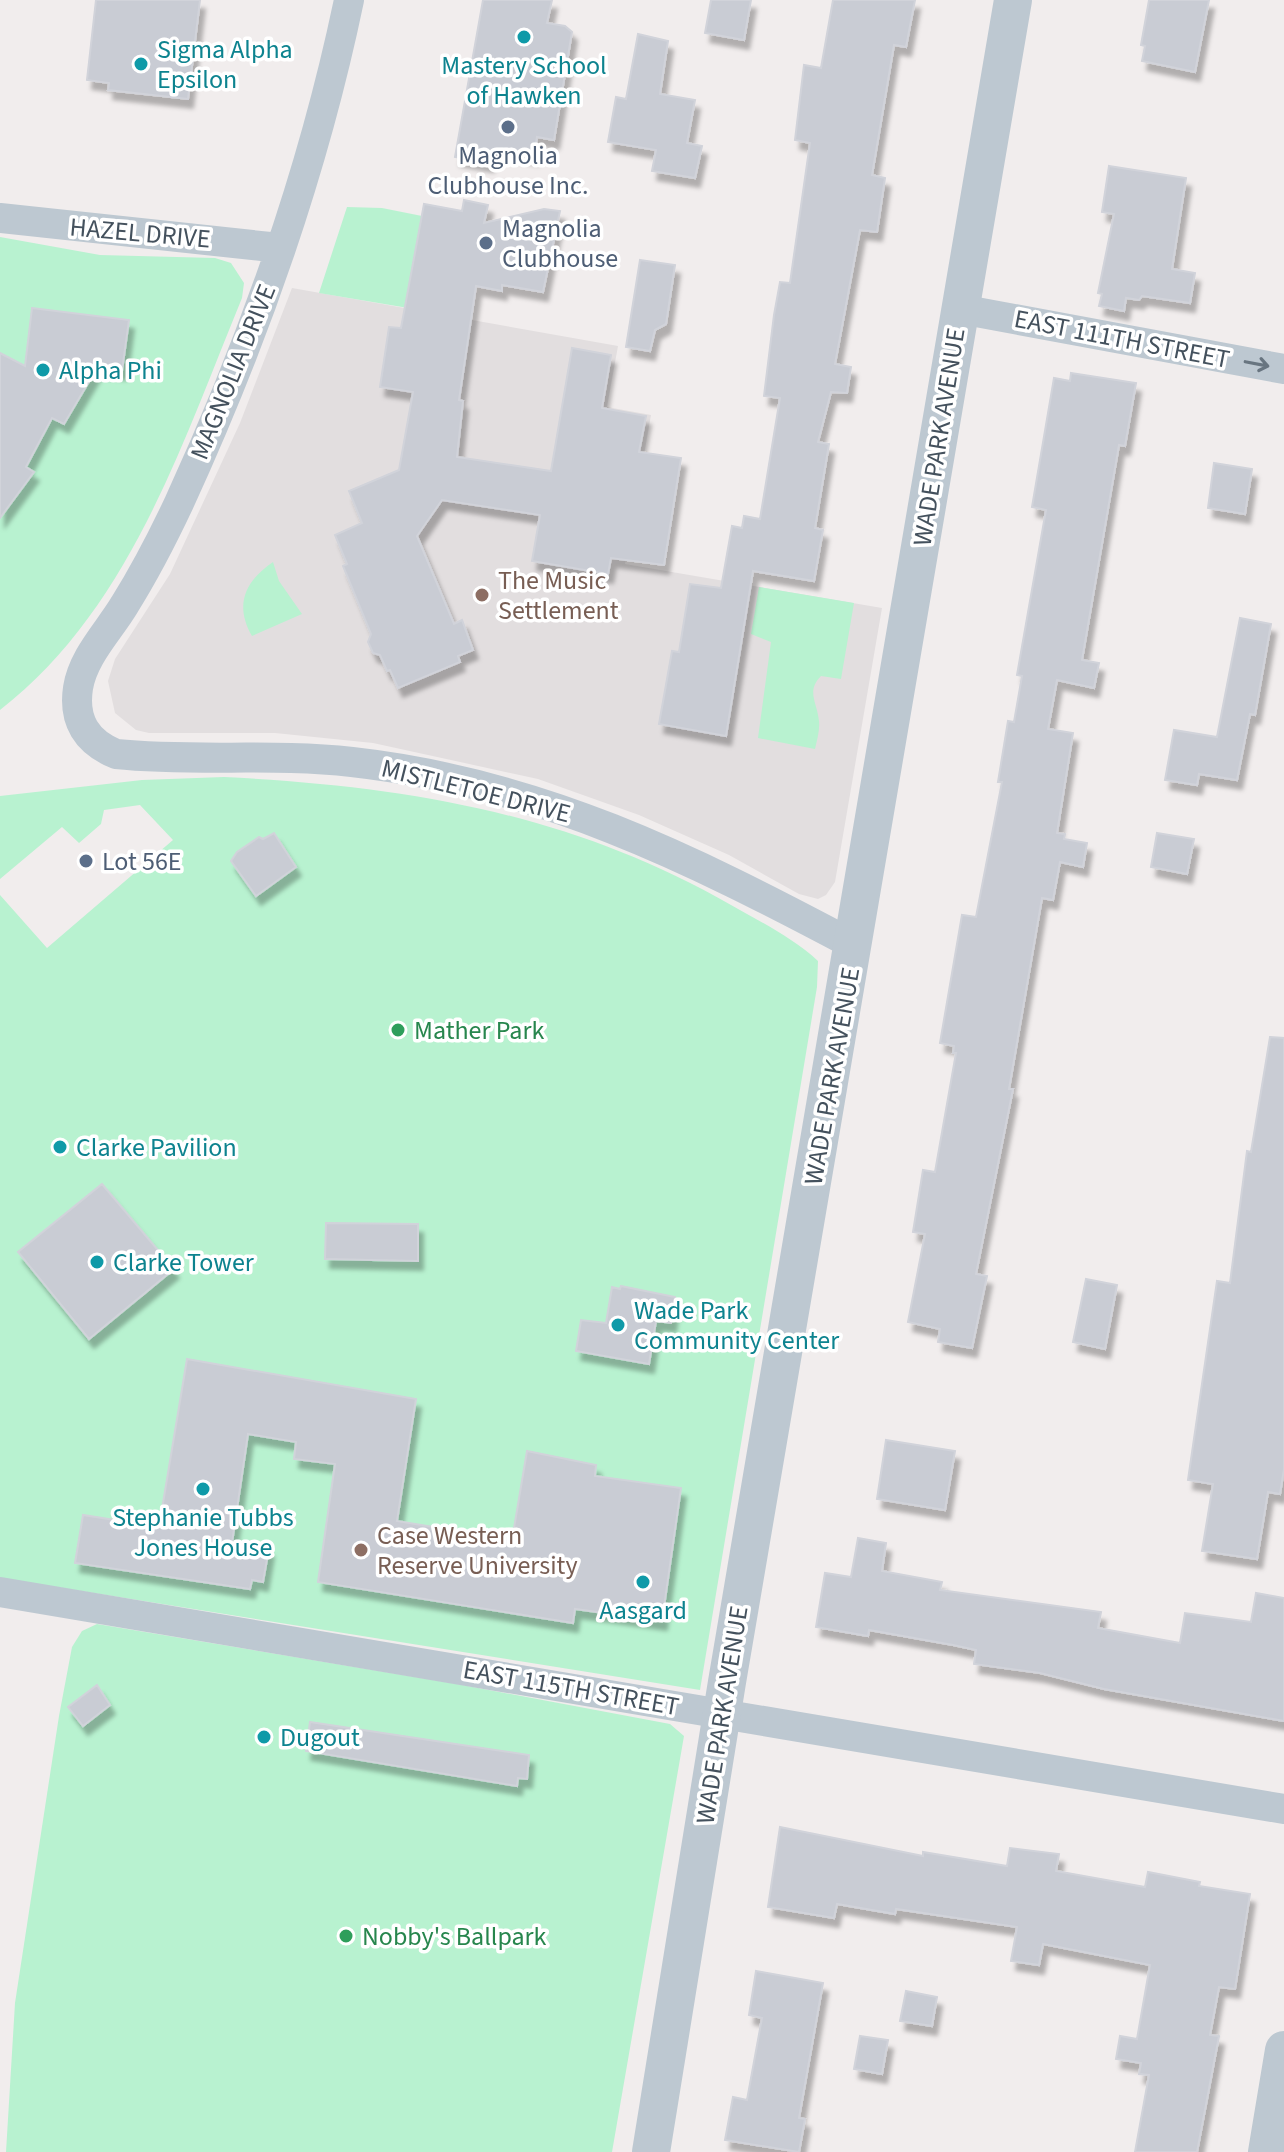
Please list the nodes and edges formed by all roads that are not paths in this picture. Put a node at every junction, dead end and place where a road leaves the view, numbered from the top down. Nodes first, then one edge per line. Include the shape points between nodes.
1 (349, 0) edge
2 (1013, 0) edge
3 (0, 218) edge
4 (280, 248) junction
5 (960, 309) junction
6 (1284, 369) edge
7 (81, 725) joint
8 (854, 945) junction
9 (0, 1592) edge
10 (722, 1714) junction
11 (1284, 1809) edge
12 (1284, 2050) edge
13 (651, 2152) edge
14 (1267, 2152) edge

1 - 4 street, MAGNOLIA DRIVE via 325,103
2 - 5 street, WADE PARK AVENUE
3 - 4 street, HAZEL DRIVE
4 - 7 street, MAGNOLIA DRIVE via 177,506 86,664 78,690
5 -> 6 street, EAST 111TH STREET
5 - 8 street, WADE PARK AVENUE
7 - 8 street, MISTLETOE DRIVE via 93,743 116,754 351,762 534,801 673,851
8 - 10 street, WADE PARK AVENUE
9 - 10 street, EAST 115TH STREET
10 - 11 street, EAST 115TH STREET
10 - 13 street, WADE PARK AVENUE
12 - 14 street

